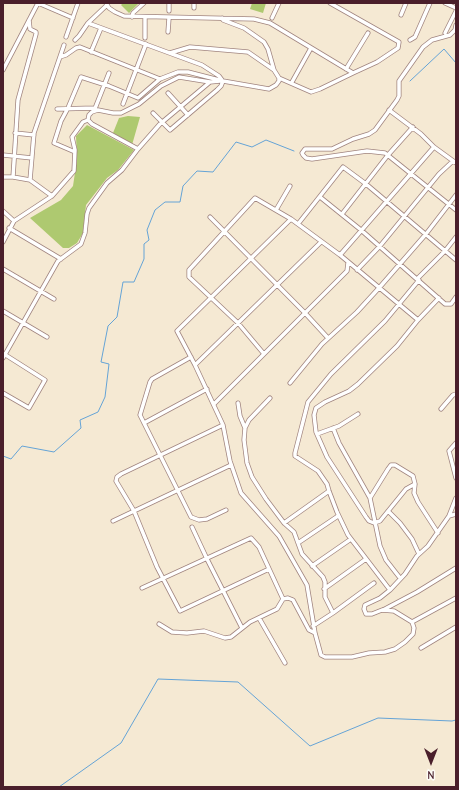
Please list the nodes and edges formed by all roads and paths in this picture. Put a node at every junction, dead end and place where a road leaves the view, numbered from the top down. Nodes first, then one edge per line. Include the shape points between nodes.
1 (38, 3) edge
2 (78, 3) edge
3 (144, 3) edge
4 (169, 3) edge
5 (194, 3) edge
6 (279, 3) edge
7 (330, 3) edge
8 (406, 3) edge
9 (430, 3) edge
10 (445, 3) edge
11 (107, 4) edge
12 (456, 5) edge
13 (194, 8) dead end
14 (169, 11) dead end
15 (456, 11) edge
16 (401, 15) dead end
17 (132, 17) junction
18 (145, 17) junction
19 (72, 18) junction
20 (169, 18) junction
21 (222, 18) junction
22 (272, 18) dead end
23 (29, 20) junction
24 (88, 23) junction
25 (456, 25) edge
26 (101, 28) junction
27 (168, 32) dead end
28 (368, 32) dead end
29 (445, 33) dead end
30 (66, 37) dead end
31 (145, 38) dead end
32 (75, 40) dead end
33 (410, 40) dead end
34 (146, 44) junction
35 (64, 45) dead end
36 (311, 48) junction
37 (91, 52) junction
38 (170, 54) junction
39 (60, 56) junction
40 (346, 69) junction
41 (3, 70) edge
42 (136, 70) junction
43 (274, 70) junction
44 (109, 73) dead end
45 (353, 73) junction
46 (279, 78) junction
47 (160, 79) junction
48 (223, 80) junction
49 (210, 82) junction
50 (292, 82) junction
51 (104, 84) junction
52 (168, 93) dead end
53 (127, 94) junction
54 (123, 104) dead end
55 (180, 106) junction
56 (68, 108) junction
57 (57, 109) dead end
58 (95, 110) junction
59 (389, 110) junction
60 (153, 113) dead end
61 (188, 115) junction
62 (88, 120) junction
63 (162, 122) junction
64 (413, 128) junction
65 (16, 133) junction
66 (34, 135) junction
67 (434, 148) junction
68 (138, 149) junction
69 (75, 152) junction
70 (3, 155) edge
71 (388, 155) junction
72 (14, 156) junction
73 (32, 158) junction
74 (454, 162) edge
75 (410, 173) junction
76 (3, 177) edge
77 (13, 177) junction
78 (30, 180) junction
79 (366, 184) junction
80 (290, 186) dead end
81 (428, 188) junction
82 (456, 195) edge
83 (52, 196) junction
84 (320, 197) junction
85 (386, 201) junction
86 (448, 204) junction
87 (276, 210) junction
88 (456, 210) edge
89 (3, 211) edge
90 (342, 214) junction
91 (210, 217) dead end
92 (405, 217) junction
93 (291, 219) junction
94 (14, 221) junction
95 (298, 224) junction
96 (10, 228) junction
97 (225, 230) junction
98 (361, 230) junction
99 (426, 234) junction
100 (456, 237) edge
101 (3, 242) edge
102 (322, 242) junction
103 (380, 246) junction
104 (445, 251) junction
105 (340, 255) junction
106 (252, 258) junction
107 (61, 259) junction
108 (456, 260) edge
109 (348, 263) junction
110 (400, 263) junction
111 (3, 269) edge
112 (357, 270) junction
113 (418, 279) junction
114 (278, 284) junction
115 (379, 288) junction
116 (42, 291) junction
117 (456, 297) edge
118 (211, 298) junction
119 (439, 298) junction
120 (54, 299) dead end
121 (399, 304) junction
122 (3, 311) edge
123 (305, 313) junction
124 (418, 320) junction
125 (23, 322) junction
126 (238, 324) junction
127 (47, 337) dead end
128 (328, 338) junction
129 (264, 354) junction
130 (4, 355) edge
131 (191, 357) junction
132 (196, 364) junction
133 (290, 383) dead end
134 (207, 389) junction
135 (3, 393) edge
136 (456, 394) edge
137 (270, 398) dead end
138 (214, 404) junction
139 (238, 404) dead end
140 (441, 409) dead end
141 (358, 414) dead end
142 (144, 423) junction
143 (223, 425) junction
144 (245, 428) junction
145 (333, 428) junction
146 (317, 434) junction
147 (456, 443) edge
148 (161, 455) junction
149 (231, 465) junction
150 (456, 478) edge
151 (415, 484) junction
152 (178, 489) junction
153 (329, 491) junction
154 (370, 498) junction
155 (456, 498) edge
156 (226, 510) dead end
157 (134, 511) junction
158 (388, 511) junction
159 (456, 514) edge
160 (338, 516) junction
161 (449, 516) junction
162 (113, 521) dead end
163 (284, 522) junction
164 (374, 523) junction
165 (192, 527) dead end
166 (438, 533) junction
167 (350, 539) junction
168 (298, 543) junction
169 (419, 554) junction
170 (207, 559) junction
171 (366, 559) junction
172 (312, 566) junction
173 (269, 568) junction
174 (456, 568) edge
175 (163, 578) junction
176 (400, 578) junction
177 (374, 583) dead end
178 (142, 588) dead end
179 (324, 589) junction
180 (390, 590) junction
181 (223, 591) junction
182 (456, 598) edge
183 (283, 599) junction
184 (382, 610) junction
185 (333, 613) junction
186 (259, 618) junction
187 (412, 622) junction
188 (159, 624) dead end
189 (313, 626) junction
190 (456, 627) edge
191 (242, 628) junction
192 (315, 633) junction
193 (421, 648) dead end
194 (285, 663) dead end

1 - 19 street
1 - 23 street
2 - 19 street
3 - 17 street
4 - 14 street
5 - 13 street
6 - 22 street
7 - 45 street via 399,42 398,48 377,62
8 - 16 street
9 - 33 street via 415,37
10 - 12 street
11 - 17 street via 115,12
11 - 24 street
15 - 29 street
17 - 18 street
18 - 20 street
18 - 31 street
19 - 30 street
20 - 21 street
20 - 27 street
21 - 36 street via 254,19 270,23
21 - 43 street via 244,28 264,42
23 - 41 street
23 - 65 street via 30,29 36,34 19,93
24 - 26 street
24 - 32 street
25 - 59 street via 450,36 432,40 424,47 402,77 399,96
26 - 34 street
26 - 37 street
28 - 40 street
34 - 38 street
34 - 42 street
35 - 39 street
36 - 40 street
36 - 50 street
37 - 39 street via 76,48
37 - 42 street
38 - 43 street via 190,47 242,51 248,52
38 - 48 street via 202,65
39 - 66 street
40 - 45 street
42 - 47 street
42 - 53 street
43 - 46 street
44 - 51 street
45 - 50 street via 311,92
46 - 48 street via 278,84 269,89
46 - 50 street
47 - 48 street via 178,72 188,72
47 - 53 street via 138,98
48 - 49 street
48 - 61 street via 221,86
49 - 55 street
49 - 58 street via 179,77 161,86 129,110 121,113
51 - 53 street
51 - 56 street via 81,77
51 - 58 street
52 - 55 street
53 - 54 street
55 - 61 street
55 - 63 street
56 - 57 street
56 - 58 street
56 - 69 street via 54,143
58 - 62 street
59 - 64 street
59 - 71 street via 375,130 369,134 332,149 305,149 302,153 312,159 367,151
60 - 63 street
61 - 63 street via 170,130
62 - 68 street
62 - 69 street via 83,122 72,137
63 - 68 street
64 - 67 street
64 - 71 street
65 - 66 street
65 - 72 street
66 - 73 street
67 - 74 street
67 - 75 street
68 - 107 street via 122,170 107,183 89,208 81,244
69 - 83 street via 74,171
70 - 72 street
71 - 75 street
71 - 79 street
72 - 73 street
72 - 77 street
73 - 78 street
74 - 81 street via 439,174
75 - 81 street
75 - 85 street
76 - 77 street
77 - 78 street
78 - 83 street
79 - 84 street via 343,167
79 - 85 street
79 - 90 street
80 - 87 street
81 - 86 street
81 - 92 street
82 - 86 street
83 - 94 street
84 - 90 street
84 - 95 street
85 - 92 street
85 - 98 street
86 - 88 street
86 - 99 street
87 - 93 street
87 - 97 street via 255,198
89 - 94 street
90 - 98 street
91 - 97 street
92 - 99 street
92 - 103 street
93 - 95 street
93 - 106 street
94 - 96 street
95 - 102 street
96 - 101 street
96 - 107 street
97 - 106 street
97 - 118 street via 189,270 189,277
98 - 103 street
98 - 105 street
99 - 104 street
99 - 110 street
100 - 104 street
102 - 105 street
102 - 114 street
103 - 110 street
103 - 112 street
104 - 108 street
104 - 113 street
105 - 109 street
106 - 114 street
106 - 118 street
107 - 116 street
109 - 112 street
109 - 123 street via 347,271
110 - 113 street
110 - 115 street
111 - 116 street
112 - 115 street
113 - 119 street
113 - 121 street
114 - 123 street
114 - 126 street
115 - 121 street
115 - 128 street
116 - 120 street
116 - 125 street
117 - 119 street via 451,304 445,304
118 - 126 street
118 - 131 street via 177,331
119 - 124 street
121 - 124 street
121 - 153 street via 385,322 331,374 305,409 295,453 318,471
122 - 125 street
123 - 128 street
123 - 129 street
124 - 146 street via 397,346 350,391 316,408 314,415
125 - 127 street
125 - 130 street
126 - 129 street
126 - 132 street
128 - 133 street
129 - 138 street
130 - 135 street via 45,380 29,408
131 - 132 street
131 - 142 street via 152,379 140,415
132 - 134 street
134 - 138 street
134 - 142 street
136 - 140 street
137 - 144 street via 249,420
138 - 143 street
139 - 144 street
141 - 145 street
142 - 148 street
143 - 148 street
143 - 149 street
144 - 163 street via 247,463 252,477
145 - 146 street
145 - 154 street
146 - 164 street via 327,456 358,505 369,521
147 - 150 street via 449,451
148 - 152 street
148 - 157 street via 117,477 116,481
149 - 152 street
149 - 189 street via 241,492 279,536 307,585
151 - 154 street via 413,476 391,465
151 - 158 street via 406,489
151 - 166 street via 414,493 418,502
152 - 156 street via 191,517 198,520 207,519
152 - 157 street
153 - 160 street
153 - 163 street
154 - 164 street
155 - 161 street
157 - 162 street
157 - 175 street
158 - 164 street via 385,517
158 - 169 street via 412,539
159 - 161 street
160 - 167 street
160 - 168 street
161 - 166 street
163 - 168 street via 294,532
164 - 176 street via 386,560
165 - 170 street
166 - 169 street
167 - 171 street
167 - 172 street
168 - 172 street via 302,554
169 - 176 street
170 - 173 street via 251,538 259,547
170 - 175 street
170 - 181 street
171 - 179 street
171 - 180 street
172 - 179 street via 323,577
173 - 181 street
173 - 183 street
174 - 184 street
175 - 178 street
175 - 181 street via 180,611
176 - 180 street
177 - 185 street
179 - 185 street via 326,602
180 - 184 street via 364,609 366,614
181 - 191 street
182 - 187 street
183 - 186 street via 276,609
183 - 192 street via 293,600 310,630
184 - 187 street via 394,611
185 - 189 street
186 - 191 street
186 - 194 street
187 - 192 street via 412,634 395,649 352,657 321,655
188 - 191 street via 172,632 204,631 225,638 231,637
189 - 192 street
190 - 193 street

